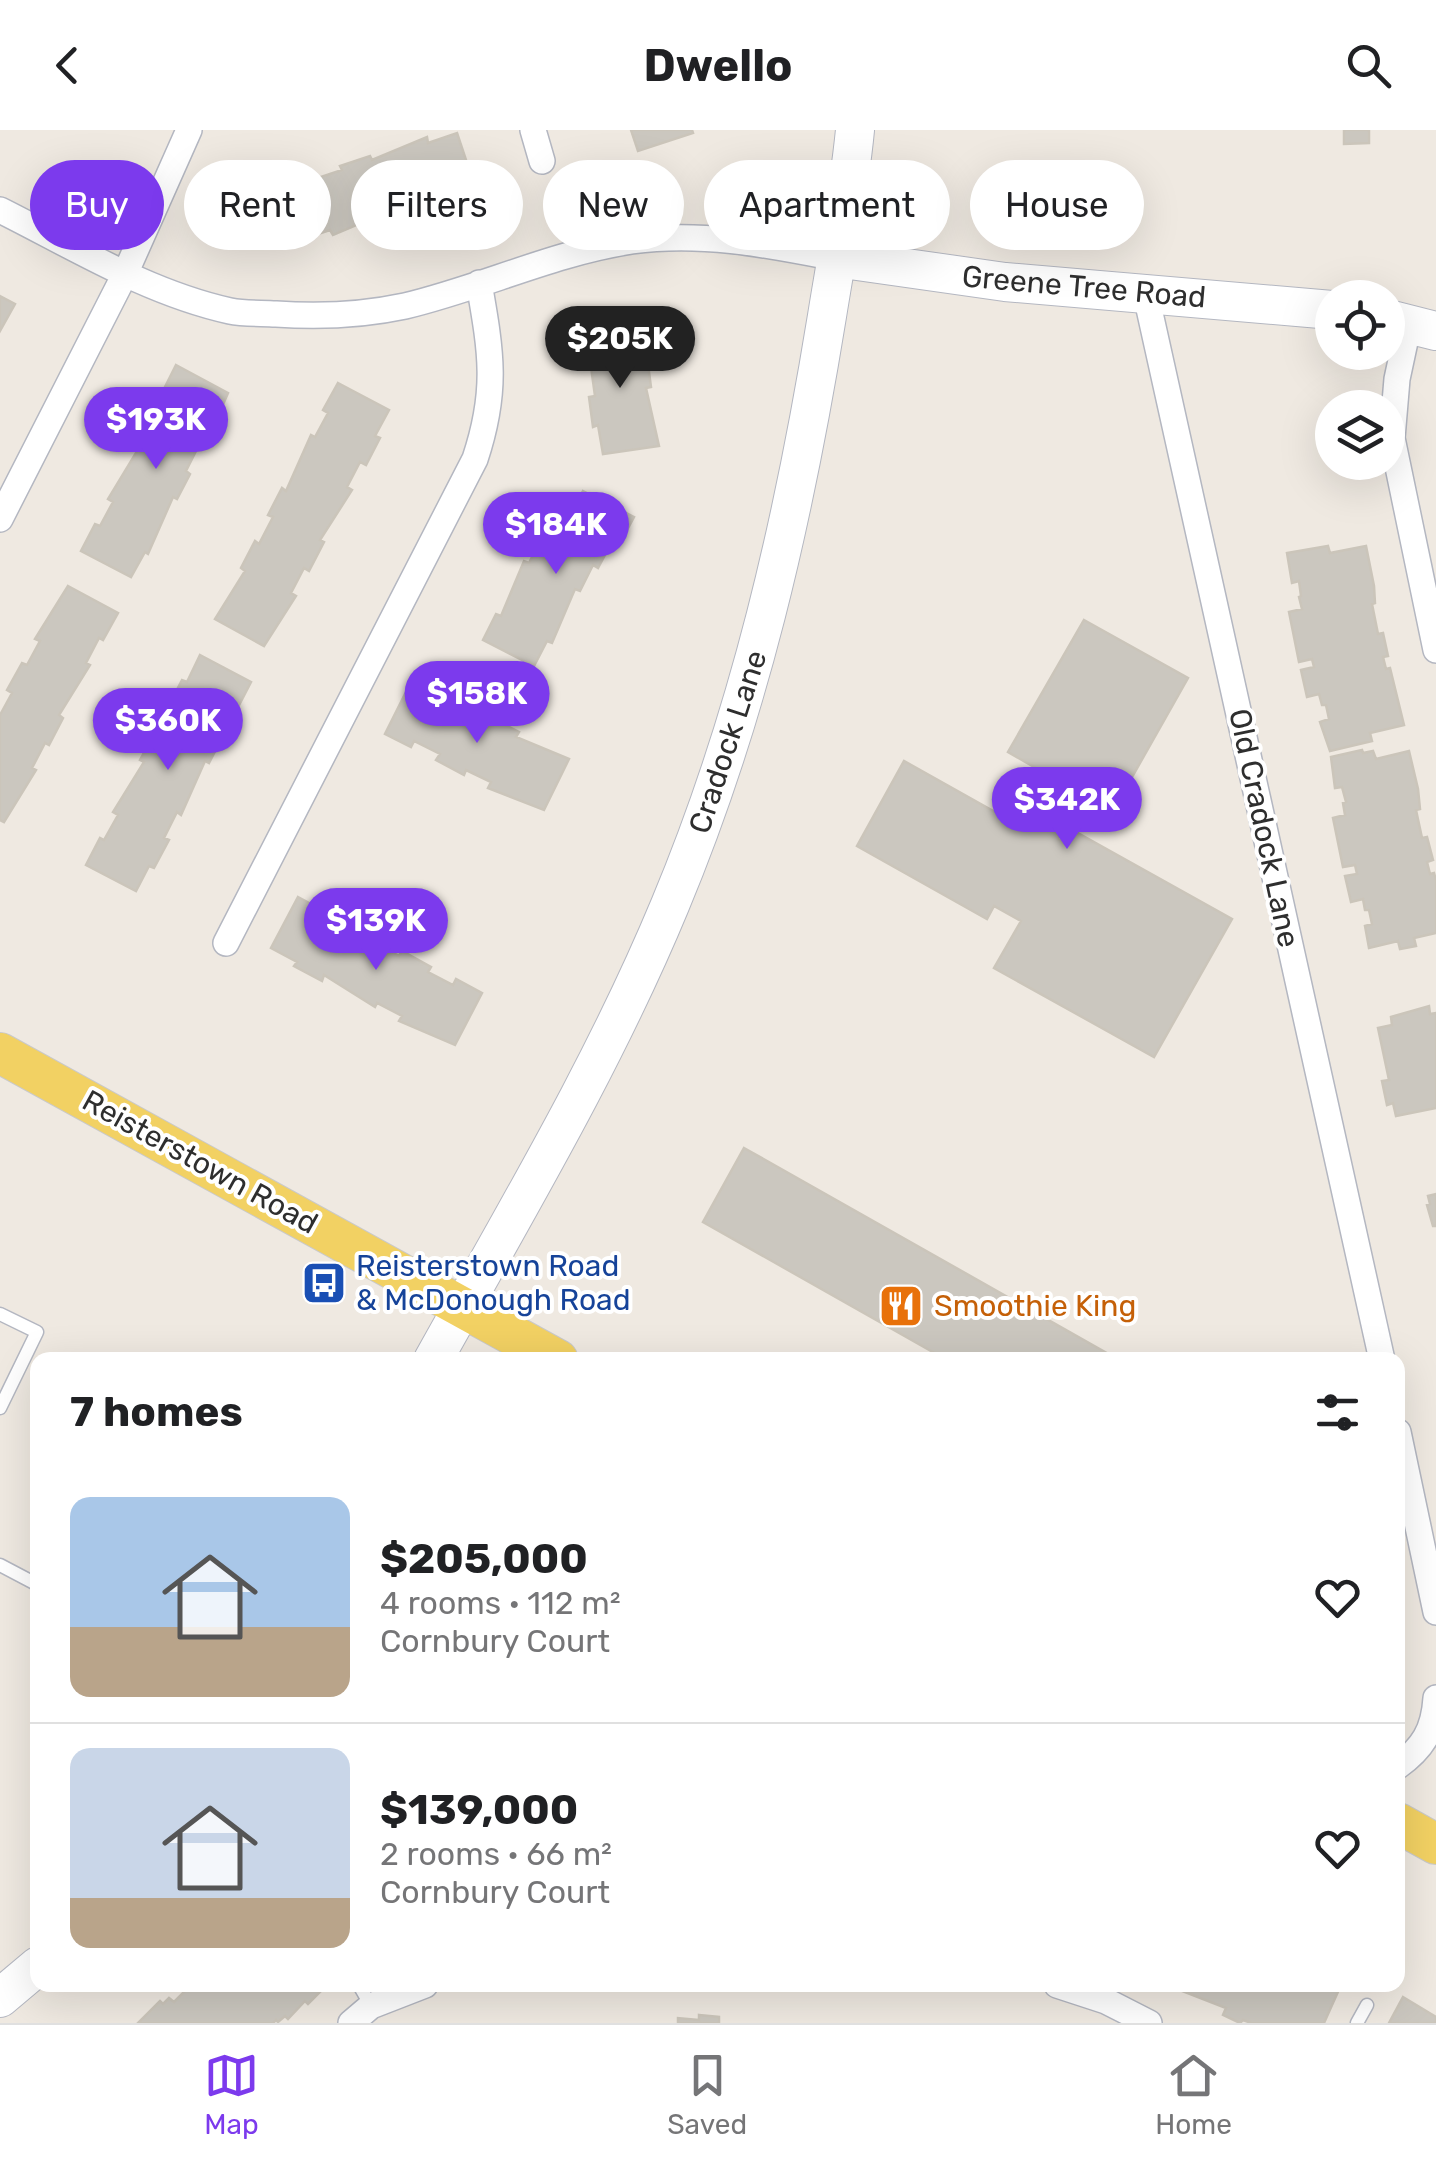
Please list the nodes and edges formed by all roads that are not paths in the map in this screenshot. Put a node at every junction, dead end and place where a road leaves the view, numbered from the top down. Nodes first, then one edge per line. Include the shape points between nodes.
1 (189, 130) edge
2 (533, 130) edge
3 (856, 130) edge
4 (542, 162) dead end
5 (0, 210) edge
6 (836, 258) junction
7 (125, 274) junction
8 (480, 283) junction
9 (1146, 295) junction
10 (1315, 307) edge
11 (1411, 325) edge
12 (0, 519) edge
13 (1436, 650) edge
14 (226, 944) dead end
15 (0, 1053) edge
16 (462, 1307) junction
17 (0, 1314) edge
18 (437, 1352) edge
19 (544, 1352) edge
20 (1380, 1352) edge
21 (0, 1408) edge
22 (1405, 1465) edge
23 (0, 1565) edge
24 (30, 1580) edge
25 (1436, 1612) edge
26 (1436, 1698) edge
27 (1405, 1761) edge
28 (1405, 1827) edge
29 (1436, 1844) edge
30 (30, 1973) edge
31 (403, 1992) edge
32 (1072, 1992) edge
33 (0, 1998) edge
34 (360, 2005) edge
35 (1367, 2005) dead end
36 (1118, 2016) edge
37 (1149, 2023) edge
38 (1356, 2023) edge

1 - 7 street
2 - 4 street
3 - 6 street, Cradock Lane
5 - 7 street
6 - 8 street via 698,238 634,241
6 - 9 street, Greene Tree Road
6 - 16 street, Cradock Lane via 782,559 701,830 612,1033
7 - 8 street via 233,312 291,315 405,306
7 - 12 street
8 - 14 street via 492,362 486,428 475,458
9 - 10 street, Greene Tree Road
9 - 20 street, Old Cradock Lane
11 - 13 street via 1396,379 1392,438
15 - 16 main road, Reisterstown Road
16 - 18 street, Cradock Lane
16 - 19 main road, Reisterstown Road
17 - 21 lane via 37,1332
22 - 25 street
23 - 24 lane
26 - 27 street via 1419,1751
28 - 29 main road
30 - 33 street
31 - 34 street
32 - 36 street
35 - 38 lane
36 - 37 street

